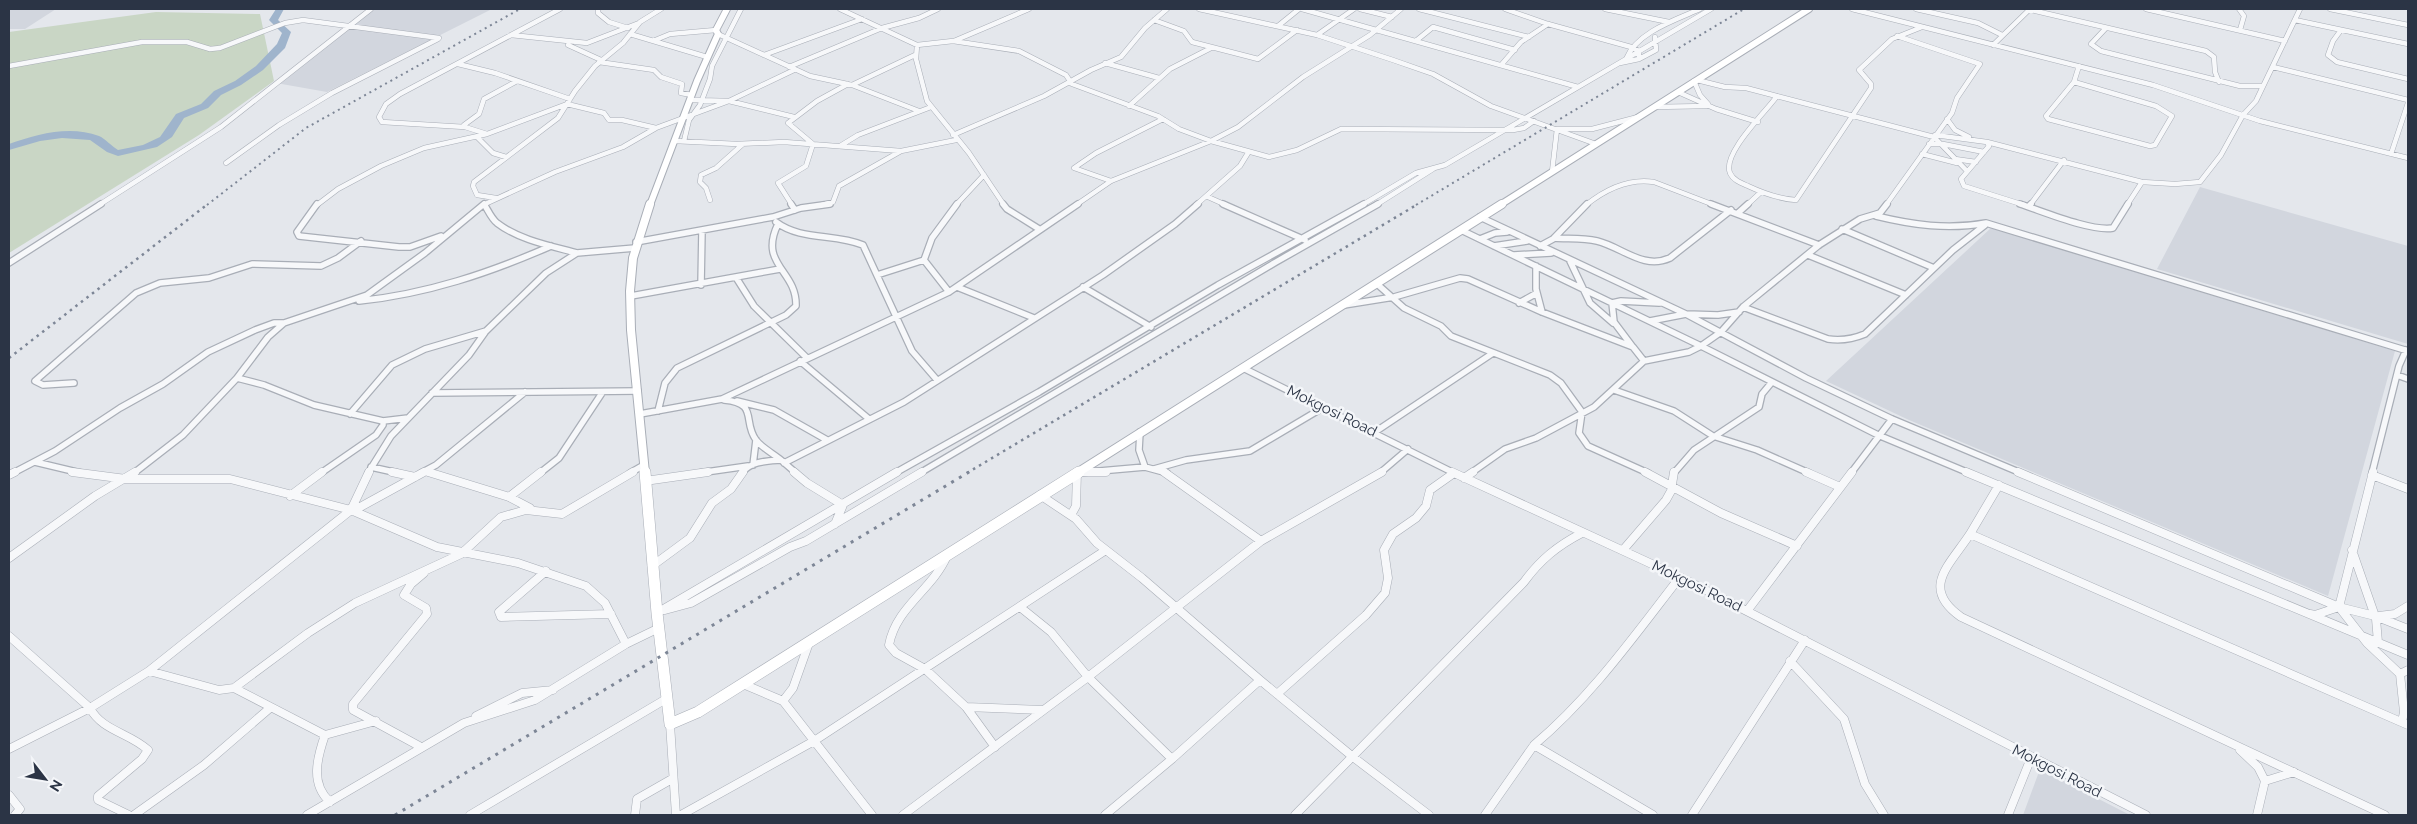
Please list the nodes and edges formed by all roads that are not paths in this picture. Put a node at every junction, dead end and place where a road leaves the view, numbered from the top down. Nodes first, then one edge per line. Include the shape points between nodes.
1 (371, 9) edge
2 (560, 9) edge
3 (598, 9) edge
4 (661, 9) edge
5 (727, 9) edge
6 (741, 9) edge
7 (841, 9) edge
8 (938, 9) edge
9 (1029, 9) edge
10 (1167, 9) edge
11 (1199, 9) edge
12 (1233, 9) edge
13 (1300, 9) edge
14 (1354, 9) edge
15 (1360, 9) edge
16 (1400, 9) edge
17 (1418, 9) edge
18 (1505, 9) edge
19 (1605, 9) edge
20 (1635, 9) edge
21 (1700, 9) edge
22 (1711, 9) edge
23 (1809, 9) edge
24 (1852, 9) edge
25 (1916, 9) edge
26 (2029, 9) edge
27 (2146, 9) edge
28 (2239, 9) edge
29 (2300, 9) edge
30 (2330, 9) edge
31 (1225, 14) junction
32 (1632, 14) junction
33 (1392, 16) junction
34 (862, 19) junction
35 (1340, 19) junction
36 (1154, 20) junction
37 (2295, 20) junction
38 (640, 22) junction
39 (1669, 22) junction
40 (1548, 24) junction
41 (2408, 25) edge
42 (1278, 26) junction
43 (349, 27) junction
44 (1923, 27) junction
45 (628, 28) junction
46 (882, 28) junction
47 (2106, 28) junction
48 (1378, 29) junction
49 (1297, 30) junction
50 (2240, 30) junction
51 (2341, 30) junction
52 (1655, 31) junction
53 (717, 32) junction
54 (630, 34) junction
55 (510, 35) junction
56 (1317, 35) junction
57 (2002, 35) junction
58 (1528, 36) junction
59 (1897, 36) junction
60 (726, 38) junction
61 (1417, 40) junction
62 (1656, 40) junction
63 (653, 41) junction
64 (953, 41) junction
65 (2285, 41) junction
66 (564, 42) junction
67 (2408, 44) edge
68 (917, 45) junction
69 (1993, 45) junction
70 (1351, 46) junction
71 (1631, 47) junction
72 (1211, 48) junction
73 (1515, 50) junction
74 (1638, 51) junction
75 (764, 55) junction
76 (915, 55) junction
77 (707, 57) junction
78 (1626, 59) junction
79 (1639, 59) junction
80 (600, 61) junction
81 (1105, 63) junction
82 (1619, 63) junction
83 (458, 64) junction
84 (1502, 64) junction
85 (9, 66) edge
86 (2079, 66) junction
87 (789, 67) junction
88 (2273, 67) junction
89 (794, 70) junction
90 (1706, 74) junction
91 (1159, 78) junction
92 (2408, 79) edge
93 (1072, 81) junction
94 (1695, 81) junction
95 (517, 82) junction
96 (2074, 82) junction
97 (2218, 82) junction
98 (850, 84) junction
99 (2240, 86) junction
100 (2263, 86) junction
101 (1578, 87) junction
102 (1736, 87) junction
103 (1678, 92) junction
104 (2259, 94) junction
105 (1777, 96) junction
106 (692, 97) junction
107 (702, 99) junction
108 (729, 101) junction
109 (2408, 101) edge
110 (569, 102) junction
111 (1130, 106) junction
112 (1710, 106) junction
113 (931, 107) junction
114 (1654, 107) junction
115 (919, 111) junction
116 (692, 115) junction
117 (2242, 115) junction
118 (1640, 116) junction
119 (1852, 116) junction
120 (794, 117) junction
121 (1528, 118) junction
122 (1947, 119) junction
123 (684, 120) junction
124 (1164, 120) junction
125 (1534, 121) junction
126 (1758, 122) junction
127 (465, 127) junction
128 (656, 128) junction
129 (1557, 129) junction
130 (1506, 131) junction
131 (486, 134) junction
132 (1934, 136) junction
133 (477, 137) junction
134 (955, 137) junction
135 (1945, 137) junction
136 (680, 141) junction
137 (1211, 141) junction
138 (1980, 141) junction
139 (1988, 142) junction
140 (744, 143) junction
141 (813, 144) junction
142 (1596, 144) junction
143 (1929, 144) junction
144 (1943, 144) junction
145 (840, 146) junction
146 (1967, 149) junction
147 (901, 151) junction
148 (1984, 152) junction
149 (1248, 153) junction
150 (1922, 154) junction
151 (2391, 154) junction
152 (506, 158) junction
153 (2408, 158) edge
154 (1954, 159) junction
155 (1977, 160) junction
156 (2064, 160) junction
157 (226, 163) dead end
158 (1959, 164) junction
159 (1969, 169) junction
160 (1552, 172) junction
161 (984, 175) junction
162 (1111, 182) junction
163 (2142, 182) junction
164 (1761, 192) junction
165 (1208, 196) junction
166 (498, 198) junction
167 (710, 200) dead end
168 (484, 204) junction
169 (2029, 206) junction
170 (795, 210) junction
171 (1730, 210) junction
172 (1738, 213) junction
173 (1874, 215) junction
174 (773, 216) junction
175 (1480, 217) junction
176 (1986, 223) junction
177 (778, 224) junction
178 (1039, 229) junction
179 (1842, 229) junction
180 (702, 230) junction
181 (1461, 230) junction
182 (1510, 232) junction
183 (446, 234) junction
184 (1554, 238) junction
185 (1480, 239) junction
186 (361, 241) junction
187 (1306, 241) junction
188 (1528, 241) junction
189 (636, 245) junction
190 (1819, 245) junction
191 (551, 246) junction
192 (1494, 246) junction
193 (1540, 246) junction
194 (577, 253) junction
195 (1553, 253) junction
196 (1512, 255) junction
197 (1808, 255) junction
198 (924, 260) junction
199 (1570, 261) junction
200 (9, 263) edge
201 (1536, 266) junction
202 (1934, 268) junction
203 (780, 269) junction
204 (877, 274) junction
205 (738, 279) junction
206 (1376, 283) junction
207 (701, 285) junction
208 (957, 287) junction
209 (1083, 287) junction
210 (1582, 288) junction
211 (949, 292) junction
212 (1537, 293) junction
213 (1906, 295) junction
214 (631, 296) junction
215 (1394, 297) junction
216 (353, 301) junction
217 (1519, 303) junction
218 (1612, 303) junction
219 (1662, 304) junction
220 (1342, 305) junction
221 (1741, 310) junction
222 (1542, 312) junction
223 (1686, 314) junction
224 (896, 318) junction
225 (1034, 318) junction
226 (1650, 321) junction
227 (284, 323) junction
228 (769, 323) junction
229 (1613, 323) junction
230 (1148, 326) junction
231 (486, 331) junction
232 (1159, 332) junction
233 (1721, 332) junction
234 (1701, 346) junction
235 (1633, 347) junction
236 (2407, 351) edge
237 (1493, 353) junction
238 (807, 358) junction
239 (800, 361) junction
240 (1644, 361) junction
241 (1243, 368) junction
242 (2398, 375) junction
243 (237, 378) junction
244 (2408, 379) edge
245 (937, 380) junction
246 (74, 382) dead end
247 (1772, 382) junction
248 (1614, 390) junction
249 (638, 391) junction
250 (525, 392) junction
251 (432, 393) junction
252 (602, 393) junction
253 (722, 399) junction
254 (737, 401) junction
255 (1324, 407) junction
256 (658, 411) junction
257 (1582, 412) junction
258 (350, 414) junction
259 (640, 414) junction
260 (408, 418) junction
261 (1892, 418) junction
262 (869, 419) junction
263 (383, 421) junction
264 (1140, 432) junction
265 (1375, 432) junction
266 (1878, 434) junction
267 (376, 436) junction
268 (391, 436) junction
269 (1713, 436) junction
270 (756, 440) junction
271 (827, 440) junction
272 (1408, 449) junction
273 (35, 462) junction
274 (782, 462) junction
275 (644, 465) junction
276 (751, 466) junction
277 (371, 467) junction
278 (1145, 467) junction
279 (1154, 469) junction
280 (425, 471) junction
281 (1077, 472) junction
282 (1454, 473) junction
283 (9, 475) edge
284 (2372, 475) junction
285 (415, 477) junction
286 (1464, 478) junction
287 (126, 479) junction
288 (645, 481) junction
289 (1672, 484) junction
290 (1999, 485) junction
291 (1840, 487) junction
292 (2408, 489) edge
293 (1040, 495) junction
294 (290, 496) junction
295 (509, 497) junction
296 (843, 505) junction
297 (530, 508) junction
298 (352, 511) junction
299 (1071, 515) junction
300 (835, 524) junction
301 (1582, 533) junction
302 (1970, 534) junction
303 (1261, 542) junction
304 (1797, 546) junction
305 (2352, 549) junction
306 (1106, 550) junction
307 (1623, 550) junction
308 (464, 553) junction
309 (948, 555) junction
310 (9, 558) edge
311 (652, 566) junction
312 (428, 568) junction
313 (546, 571) junction
314 (1680, 578) junction
315 (1020, 606) junction
316 (2408, 606) edge
317 (2339, 607) junction
318 (1177, 608) junction
319 (1747, 611) junction
320 (659, 612) junction
321 (2301, 612) junction
322 (611, 614) junction
323 (2375, 616) junction
324 (659, 628) junction
325 (2408, 629) edge
326 (2360, 635) junction
327 (9, 636) edge
328 (1805, 640) junction
329 (2378, 642) junction
330 (809, 643) junction
331 (626, 644) junction
332 (2408, 655) edge
333 (1790, 662) junction
334 (925, 669) junction
335 (149, 671) junction
336 (2404, 672) edge
337 (1088, 678) junction
338 (1260, 680) junction
339 (743, 684) junction
340 (234, 688) junction
341 (1277, 694) junction
342 (666, 699) junction
343 (783, 701) junction
344 (966, 707) junction
345 (90, 708) junction
346 (270, 708) junction
347 (1043, 710) junction
348 (376, 721) junction
349 (670, 724) junction
350 (2405, 724) edge
351 (325, 734) junction
352 (814, 741) junction
353 (1534, 745) junction
354 (2235, 745) junction
355 (995, 747) junction
356 (421, 748) junction
357 (9, 750) edge
358 (1353, 757) junction
359 (2031, 758) junction
360 (1172, 759) junction
361 (2295, 772) junction
362 (672, 779) junction
363 (2266, 781) junction
364 (9, 795) edge
365 (330, 802) junction
366 (15, 815) edge
367 (130, 815) edge
368 (134, 815) edge
369 (307, 815) edge
370 (470, 815) edge
371 (636, 815) edge
372 (676, 815) edge
373 (681, 815) edge
374 (872, 815) edge
375 (903, 815) edge
376 (1106, 815) edge
377 (1295, 815) edge
378 (1429, 815) edge
379 (1485, 815) edge
380 (1653, 815) edge
381 (1692, 815) edge
382 (1884, 815) edge
383 (2008, 815) edge
384 (2146, 815) edge
385 (2257, 815) edge
386 (2385, 815) edge

1 - 43 street
2 - 55 street
3 - 45 street via 598,14 609,22
4 - 38 street
5 - 53 street
6 - 60 street
7 - 34 street
8 - 46 street
9 - 64 street
10 - 36 street
11 - 31 street
12 - 31 street
13 - 35 street
13 - 42 street
14 - 35 street
15 - 33 street
16 - 33 street
17 - 58 street
18 - 40 street
19 - 32 street
20 - 32 street
21 - 39 street
22 - 62 street
23 - 90 street
24 - 44 street
25 - 57 street via 1978,24
26 - 47 street
26 - 57 street
27 - 50 street
28 - 50 street via 2244,16
29 - 37 street
30 - 41 street
31 - 42 street
32 - 39 street
33 - 48 street
34 - 46 street
34 - 75 street
35 - 48 street
35 - 56 street
36 - 72 street via 1184,31 1192,42
36 - 81 street via 1126,53
37 - 51 street
37 - 65 street
38 - 45 street
38 - 54 street
39 - 52 street
40 - 58 street
40 - 71 street
42 - 49 street
43 - 85 street via 293,21 220,48 210,49 187,42 142,42
43 - 157 street via 439,38 332,93 279,125
43 - 200 street via 214,132
44 - 59 street
44 - 69 street
45 - 66 street via 594,41
46 - 68 street
46 - 87 street
47 - 97 street via 2210,53 2214,57
47 - 97 street via 2090,44 2100,51
48 - 61 street
48 - 70 street
49 - 56 street
49 - 72 street via 1258,59
50 - 65 street
51 - 67 street
51 - 92 street via 2333,41 2330,58
52 - 62 street
52 - 71 street
53 - 60 street
53 - 63 street via 670,34
53 - 77 street
54 - 63 street
54 - 80 street
55 - 66 street
55 - 83 street
56 - 70 street
57 - 69 street
58 - 73 street
59 - 119 street via 1859,70 1872,86
59 - 122 street via 1980,62
60 - 75 street
60 - 107 street via 712,66
61 - 73 street via 1433,27
61 - 84 street
62 - 74 street
62 - 79 street via 1656,50
63 - 77 street
64 - 68 street
64 - 93 street via 1028,54
65 - 88 street
66 - 80 street
68 - 76 street
69 - 86 street
70 - 121 street via 1434,74 1491,106
70 - 137 street via 1302,77 1238,127
71 - 74 street
71 - 78 street
72 - 91 street
73 - 84 street
74 - 78 street
74 - 79 street
75 - 87 street
76 - 98 street
76 - 113 street via 922,87
77 - 106 street
78 - 82 street
79 - 82 street
80 - 106 street via 654,70 661,77 682,84 681,93
80 - 110 street
81 - 91 street
81 - 93 street
82 - 101 street
83 - 95 street
83 - 127 street via 400,94 386,104 380,117 382,122 390,124
84 - 101 street
86 - 96 street via 2080,72
86 - 117 street via 2193,96
87 - 89 street
88 - 100 street
88 - 109 street
89 - 98 street
89 - 108 street
90 - 94 street
90 - 102 street
91 - 111 street
93 - 111 street via 1072,84
93 - 134 street
94 - 102 street
94 - 103 street
94 - 112 street via 1700,95
95 - 110 street
95 - 127 street via 484,99 479,114
96 - 96 street via 2046,116 2048,119 2150,146 2155,145 2172,116 2156,106
97 - 99 street
98 - 115 street
98 - 120 street
99 - 100 street
99 - 104 street
100 - 104 street
101 - 121 street
102 - 105 street
103 - 112 street
103 - 114 street
104 - 117 street
105 - 119 street
105 - 126 street
106 - 107 street
106 - 123 street
107 - 108 street
107 - 116 street
108 - 116 street
108 - 120 street
109 - 151 street
110 - 128 street via 604,114 610,120
110 - 131 street
110 - 152 street via 558,118
111 - 124 street
112 - 114 street
112 - 126 street
113 - 115 street
113 - 134 street
114 - 118 street
115 - 145 street via 858,135
116 - 123 street
116 - 136 street
117 - 151 street
117 - 163 street via 2221,155 2200,182
118 - 129 street via 1592,129
118 - 142 street
119 - 132 street
119 - 164 street via 1796,200
120 - 141 street via 788,123 790,126
121 - 125 street
121 - 130 street
122 - 132 street
122 - 138 street via 1955,130
123 - 128 street
123 - 136 street
124 - 137 street
124 - 162 street via 1096,153 1074,168
125 - 129 street
125 - 130 street via 1520,130
126 - 164 street via 1734,148 1728,158 1728,166 1736,182
127 - 131 street
128 - 166 street via 623,147 576,163
129 - 142 street
129 - 160 street
130 - 149 street via 1341,129 1278,156 1269,158
130 - 187 street
131 - 133 street
132 - 135 street
132 - 143 street
132 - 144 street
133 - 152 street via 493,153
133 - 186 street via 424,148 381,166 318,203 297,232 299,236
134 - 147 street
134 - 161 street
135 - 138 street
135 - 146 street
136 - 140 street
136 - 189 street
137 - 149 street
137 - 162 street
138 - 139 street
139 - 148 street
139 - 156 street
140 - 141 street
140 - 167 street via 720,164 701,175 700,182
141 - 145 street
141 - 170 street via 806,166 778,183
142 - 160 street
143 - 144 street
143 - 150 street
144 - 146 street
144 - 154 street
145 - 147 street
146 - 148 street
146 - 155 street
147 - 170 street via 839,186 832,204
148 - 155 street
149 - 165 street via 1240,166
150 - 158 street
150 - 173 street via 1882,212
151 - 153 street
152 - 166 street via 478,177 473,186 477,195
154 - 155 street
154 - 158 street
155 - 159 street
156 - 163 street
156 - 169 street
158 - 159 street
159 - 169 street via 1961,179 1964,186
160 - 175 street
161 - 178 street via 1007,209
161 - 198 street via 936,230 924,253
162 - 178 street
163 - 169 street via 2113,228
164 - 172 street
165 - 187 street
165 - 209 street via 1175,224
166 - 168 street
168 - 183 street
168 - 191 street via 495,222
170 - 174 street
171 - 172 street
171 - 184 street via 1661,262 1644,260 1598,241
171 - 184 street via 1654,182 1633,179 1580,210
172 - 190 street
173 - 176 street via 1921,227 1957,228
173 - 179 street
174 - 177 street
174 - 180 street
175 - 181 street
175 - 182 street
176 - 202 street
176 - 236 street
177 - 203 street via 771,236 772,253
177 - 204 street via 809,234 860,243
178 - 208 street
179 - 190 street
179 - 202 street
180 - 189 street
180 - 207 street
181 - 185 street
181 - 206 street
182 - 185 street
182 - 188 street
183 - 186 street via 410,247
183 - 216 street via 382,286
184 - 193 street
185 - 192 street
186 - 246 street via 321,266 252,264 209,278 169,281 149,287 128,300 35,381 43,384
187 - 230 street
187 - 232 street
188 - 192 street
188 - 193 street
189 - 194 street
189 - 214 street
190 - 197 street
191 - 194 street
191 - 216 street via 487,272 437,287
192 - 196 street
193 - 195 street
194 - 231 street via 546,273
195 - 196 street
195 - 199 street
196 - 201 street
197 - 213 street
197 - 221 street
198 - 204 street
198 - 211 street
199 - 210 street
199 - 219 street
201 - 210 street
201 - 212 street
202 - 213 street
203 - 205 street
203 - 228 street via 797,302 786,315
204 - 224 street
205 - 207 street
205 - 228 street
206 - 215 street
206 - 220 street
207 - 214 street
208 - 211 street
208 - 225 street
209 - 225 street
209 - 230 street
210 - 218 street
210 - 229 street via 1593,308
211 - 224 street
212 - 217 street
212 - 222 street
213 - 221 street via 1865,334 1850,340 1828,339
214 - 249 street
215 - 217 street via 1460,278
215 - 220 street
215 - 237 street via 1404,308 1442,326 1451,336
216 - 227 street
217 - 222 street
218 - 219 street
218 - 226 street
218 - 229 street
219 - 223 street
220 - 241 street
221 - 223 street via 1718,315
221 - 233 street
222 - 235 street
223 - 226 street
223 - 233 street
224 - 238 street
224 - 245 street via 912,351
225 - 245 street
226 - 234 street
227 - 243 street via 268,336
227 - 273 street via 274,323 208,352 163,384
228 - 238 street
228 - 256 street via 672,371 667,376
229 - 235 street
230 - 232 street
230 - 296 street
231 - 251 street via 469,355
231 - 258 street via 400,360
232 - 300 street
233 - 234 street
233 - 261 street via 1806,378
234 - 240 street via 1682,354
234 - 247 street
235 - 240 street
236 - 242 street
237 - 257 street via 1550,375 1561,383
237 - 265 street
238 - 239 street
239 - 253 street
239 - 262 street
240 - 248 street
241 - 255 street, Mokgosi Road
241 - 264 street
242 - 244 street
242 - 284 street
243 - 258 street
243 - 287 street via 183,435
245 - 262 street via 904,402
247 - 266 street
247 - 269 street via 1762,394 1759,407
248 - 257 street via 1594,407
248 - 269 street via 1674,411
249 - 252 street
249 - 259 street
250 - 251 street
250 - 252 street
250 - 280 street
251 - 260 street
252 - 295 street via 559,458
253 - 254 street
253 - 256 street
254 - 270 street via 746,407
254 - 271 street via 775,408
255 - 265 street, Mokgosi Road
255 - 279 street via 1250,452 1186,460
256 - 259 street
257 - 286 street via 1536,438 1500,451
257 - 289 street via 1579,433 1588,446
258 - 263 street
259 - 275 street
260 - 263 street
260 - 268 street
261 - 266 street
261 - 317 street
262 - 271 street
263 - 267 street
264 - 278 street via 1138,448
264 - 281 street
265 - 272 street, Mokgosi Road
266 - 290 street
266 - 291 street
267 - 268 street
267 - 294 street via 354,448
268 - 277 street
269 - 289 street via 1678,467
269 - 291 street via 1757,450
270 - 274 street
270 - 276 street
271 - 274 street
272 - 282 street, Mokgosi Road
272 - 303 street via 1384,471
273 - 283 street
273 - 287 street via 73,472
274 - 276 street
274 - 296 street via 807,483
275 - 288 street
275 - 297 street via 562,514
276 - 288 street
276 - 311 street via 740,474 731,489 712,503 690,538
277 - 285 street
277 - 298 street
278 - 279 street
278 - 281 street
279 - 303 street via 1166,472
280 - 285 street
280 - 295 street
281 - 293 street
281 - 299 street via 1076,506
282 - 286 street, Mokgosi Road
282 - 341 street via 1430,490 1426,506 1416,518 1389,539 1384,550 1388,578 1385,593 1366,615
284 - 292 street
284 - 305 street
285 - 298 street
286 - 301 street, Mokgosi Road
287 - 294 street via 230,479
287 - 310 street via 95,496
288 - 311 street
289 - 304 street via 1705,506
289 - 307 street via 1669,496
290 - 302 street
290 - 321 street
291 - 304 street
293 - 299 street
293 - 309 street
294 - 298 street
295 - 297 street
296 - 300 street
296 - 320 street
297 - 308 street via 494,522
298 - 308 street via 429,544
298 - 335 street
299 - 306 street
300 - 320 street via 692,603
301 - 307 street, Mokgosi Road
301 - 358 street via 1549,550 1524,582
302 - 350 street
302 - 354 street via 1939,582 1938,591 1948,608 1987,630
303 - 318 street
304 - 319 street
305 - 317 street
305 - 323 street
306 - 315 street
306 - 318 street
307 - 314 street, Mokgosi Road
308 - 312 street
308 - 313 street
309 - 330 street
309 - 334 street via 935,577 901,612 889,638 889,645 896,653
311 - 320 street
312 - 340 street via 353,604
312 - 348 street via 404,592 406,598 426,608 426,614 353,704 357,713
313 - 322 street via 586,586 605,603
313 - 322 street via 499,612 500,618
314 - 319 street, Mokgosi Road
314 - 353 street via 1604,677 1575,709
315 - 334 street
315 - 337 street via 1051,632
316 - 323 street via 2394,615
317 - 321 street via 2315,615
317 - 323 street
317 - 326 street
318 - 337 street
318 - 338 street
319 - 328 street, Mokgosi Road
320 - 324 street
321 - 326 street
322 - 331 street
323 - 325 street
323 - 329 street
324 - 331 street
324 - 342 street
326 - 329 street
326 - 336 street via 2379,656
327 - 345 street
328 - 333 street
328 - 359 street, Mokgosi Road
329 - 332 street
330 - 339 street
330 - 343 street via 793,688
331 - 356 street via 535,700 464,724
333 - 381 street
333 - 382 street via 1844,719 1865,784
334 - 344 street
334 - 352 street
335 - 340 street via 219,690
335 - 345 street
336 - 350 street
337 - 347 street
337 - 360 street
338 - 341 street
338 - 360 street
339 - 343 street
339 - 349 street via 698,712
340 - 346 street
341 - 358 street
342 - 349 street
342 - 370 street
343 - 352 street
344 - 347 street
344 - 355 street
345 - 357 street
345 - 367 street via 94,718 141,741 148,750 142,759 98,796 98,800
346 - 351 street
346 - 368 street via 204,766
347 - 355 street
348 - 351 street
348 - 356 street
349 - 362 street
351 - 365 street via 316,781 322,795
352 - 373 street
352 - 374 street
353 - 379 street
353 - 380 street
354 - 361 street
354 - 363 street via 2258,767
355 - 375 street
356 - 365 street
358 - 377 street
358 - 378 street
359 - 383 street
359 - 384 street, Mokgosi Road
360 - 376 street
361 - 363 street
361 - 386 street
362 - 371 street via 637,799
362 - 372 street
363 - 385 street
364 - 366 street via 20,809
365 - 369 street

